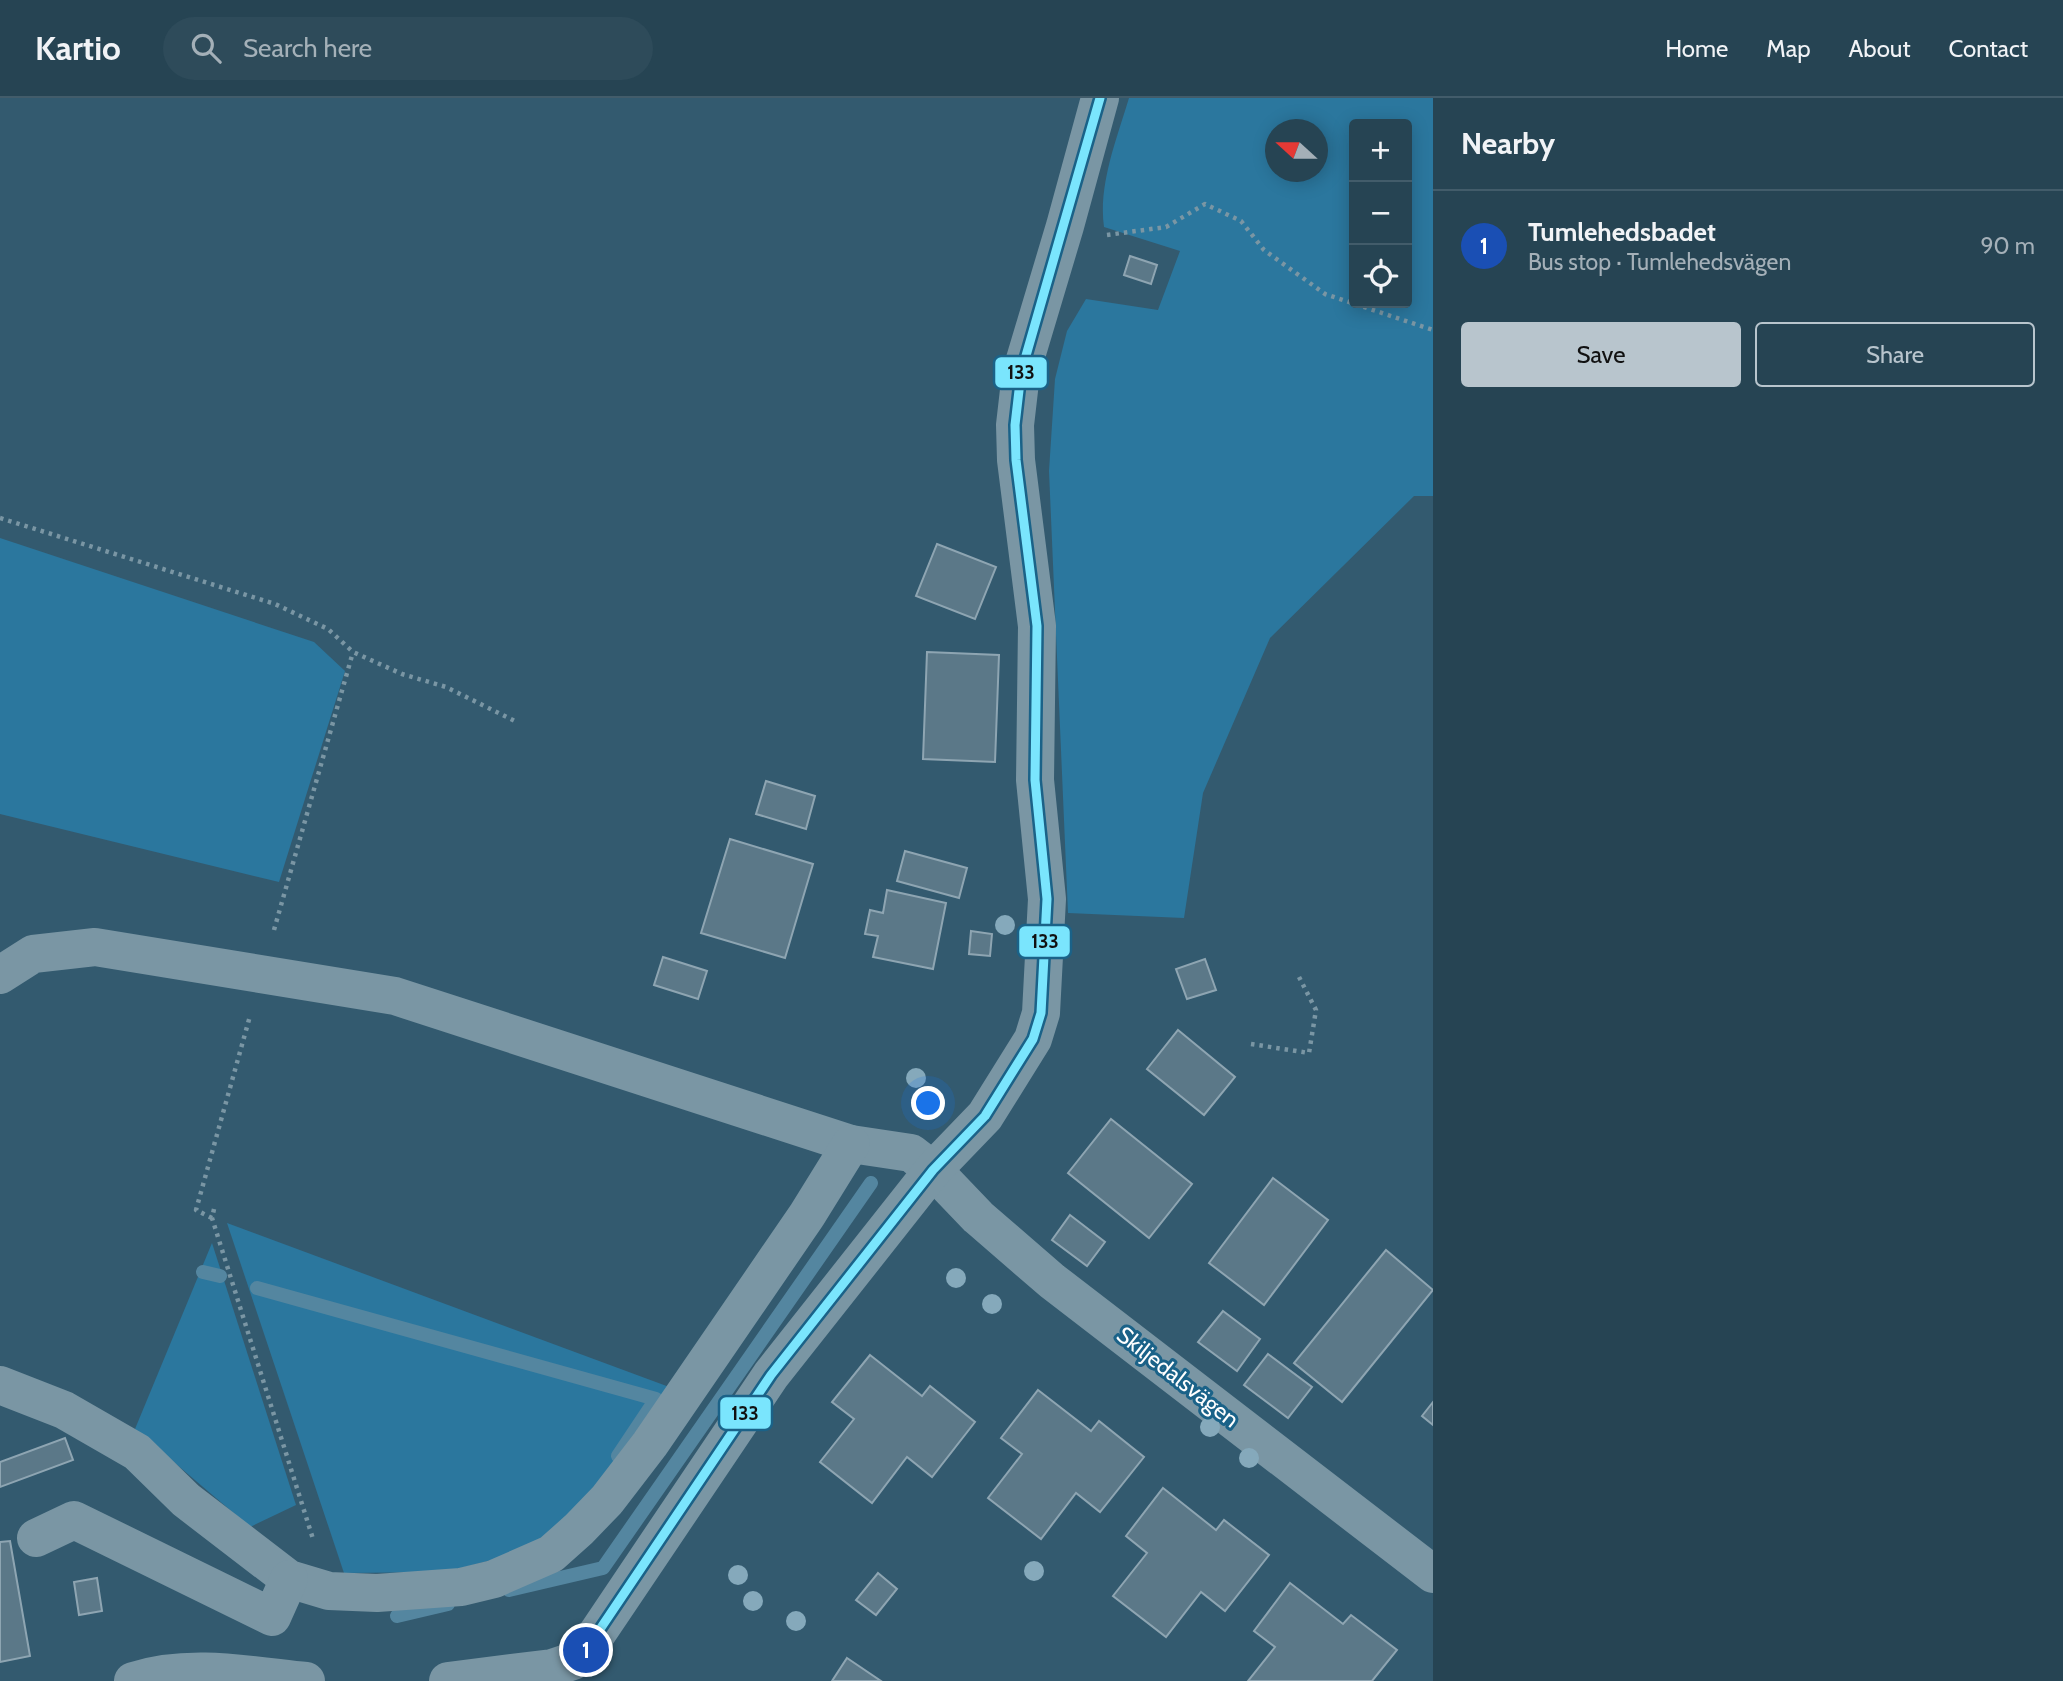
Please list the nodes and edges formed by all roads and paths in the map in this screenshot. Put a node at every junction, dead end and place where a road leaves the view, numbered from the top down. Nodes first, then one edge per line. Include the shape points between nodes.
1 (1100, 98) edge
2 (1065, 226) junction
3 (1433, 330) edge
4 (0, 518) edge
5 (517, 722) dead end
6 (0, 975) edge
7 (1299, 977) dead end
8 (1251, 1044) dead end
9 (851, 1144) junction
10 (933, 1170) junction
11 (214, 1209) dead end
12 (0, 1385) edge
13 (36, 1538) dead end
14 (1433, 1574) edge
15 (289, 1579) junction
16 (329, 1591) junction
17 (580, 1671) edge
18 (133, 1681) edge
19 (306, 1681) edge
20 (448, 1681) edge

1 - 2 street
2 - 3 path via 1105,236 1166,227 1205,204 1241,221 1264,250 1325,294
2 - 10 street via 1021,373 1015,425 1037,626 1035,780 1047,899 1041,1013 1033,1039 985,1116
4 - 5 path via 275,604 328,629 353,652 446,687
6 - 9 street, Skiljedalsvägen via 33,954 95,947 395,996
7 - 8 path via 1316,1010 1309,1053
9 - 10 street, Skiljedalsvägen via 911,1153
9 - 16 street via 650,1444 607,1500 551,1554 494,1579 461,1587 377,1594
10 - 14 street, Skiljedalsvägen via 978,1217 1052,1281
10 - 17 street via 771,1375 592,1640
11 - 16 path via 212,1218
12 - 15 street via 64,1410 137,1452 186,1500
13 - 15 street via 74,1520 272,1617
15 - 16 street
17 - 20 street via 552,1668
18 - 19 street via 187,1670

